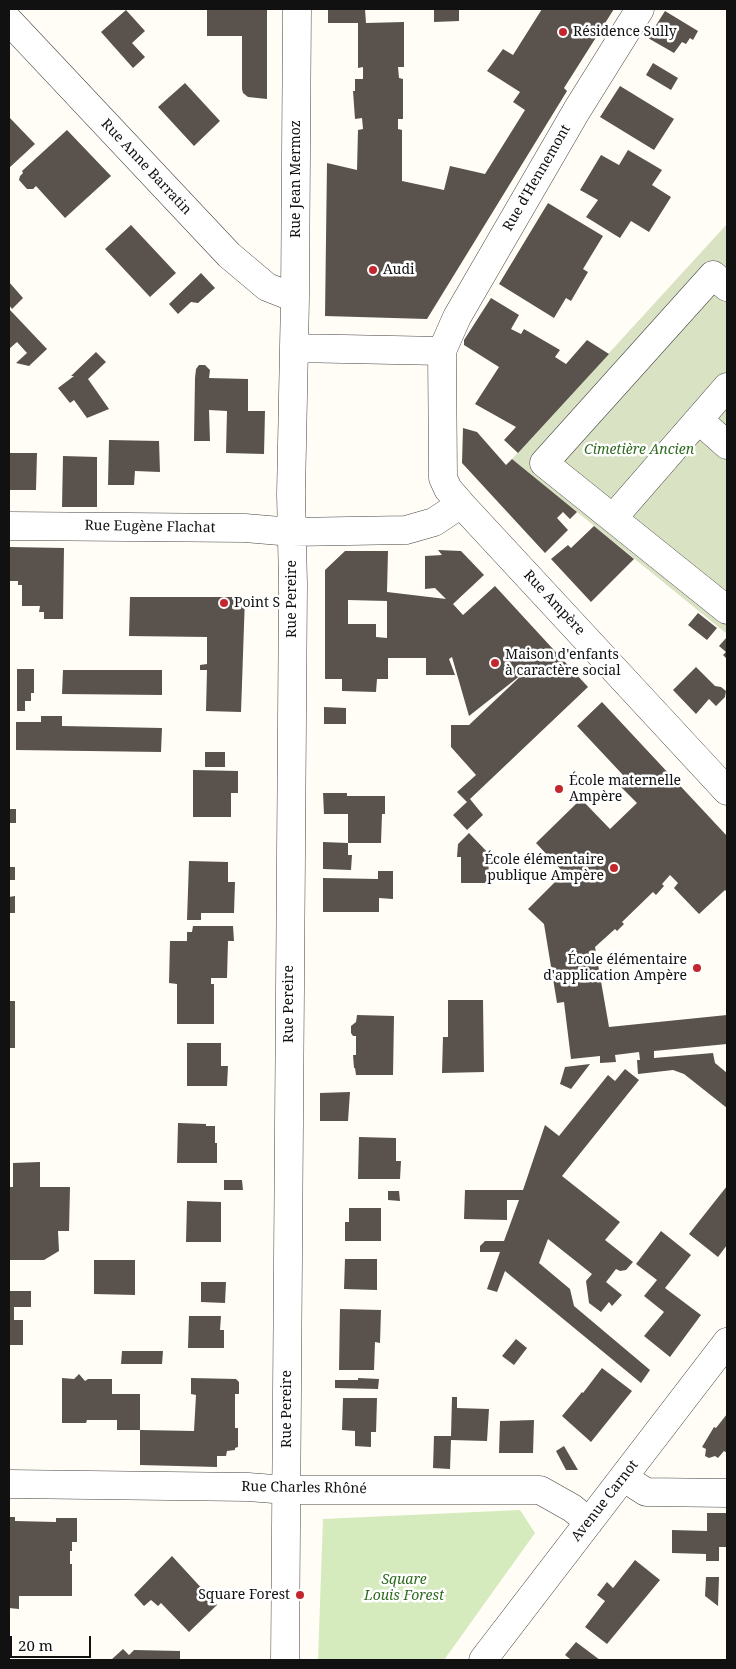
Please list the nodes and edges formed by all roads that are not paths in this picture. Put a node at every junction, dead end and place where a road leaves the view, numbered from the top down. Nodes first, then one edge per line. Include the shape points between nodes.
1 (297, 9) edge
2 (640, 9) edge
3 (9, 21) edge
4 (727, 287) edge
5 (295, 298) junction
6 (294, 348) junction
7 (442, 351) junction
8 (727, 387) edge
9 (699, 420) junction
10 (727, 445) edge
11 (461, 504) junction
12 (613, 518) junction
13 (9, 526) edge
14 (292, 532) junction
15 (722, 597) edge
16 (727, 791) edge
17 (727, 1342) edge
18 (624, 1478) junction
19 (9, 1484) edge
20 (287, 1490) junction
21 (727, 1493) edge
22 (589, 1522) junction
23 (285, 1660) edge
24 (483, 1660) edge

1 - 5 street, Rue Jean Mermoz
2 - 7 street, Rue d'Hennemont via 477,282
3 - 5 street, Rue Anne Barratin via 229,255 267,287
4 - 12 street via 712,275 544,463
5 - 6 street, Rue Jean Mermoz
6 - 7 street via 399,358
6 - 14 street, Rue Pereire
7 - 11 street, Rue Ampère via 443,478
8 - 9 street
9 - 10 street
9 - 12 street
11 - 14 street, Rue Eugène Flachat via 427,516 406,530
11 - 16 street, Rue Ampère
12 - 15 street
13 - 14 street, Rue Eugène Flachat via 245,528
14 - 20 street, Rue Pereire
17 - 18 street, Avenue Carnot
18 - 21 street via 646,1492
18 - 22 street, Avenue Carnot
19 - 20 street, Rue Charles Rhôné
20 - 22 street, Rue Charles Rhôné via 540,1490
20 - 23 street, Rue Pereire
22 - 24 street, Avenue Carnot

